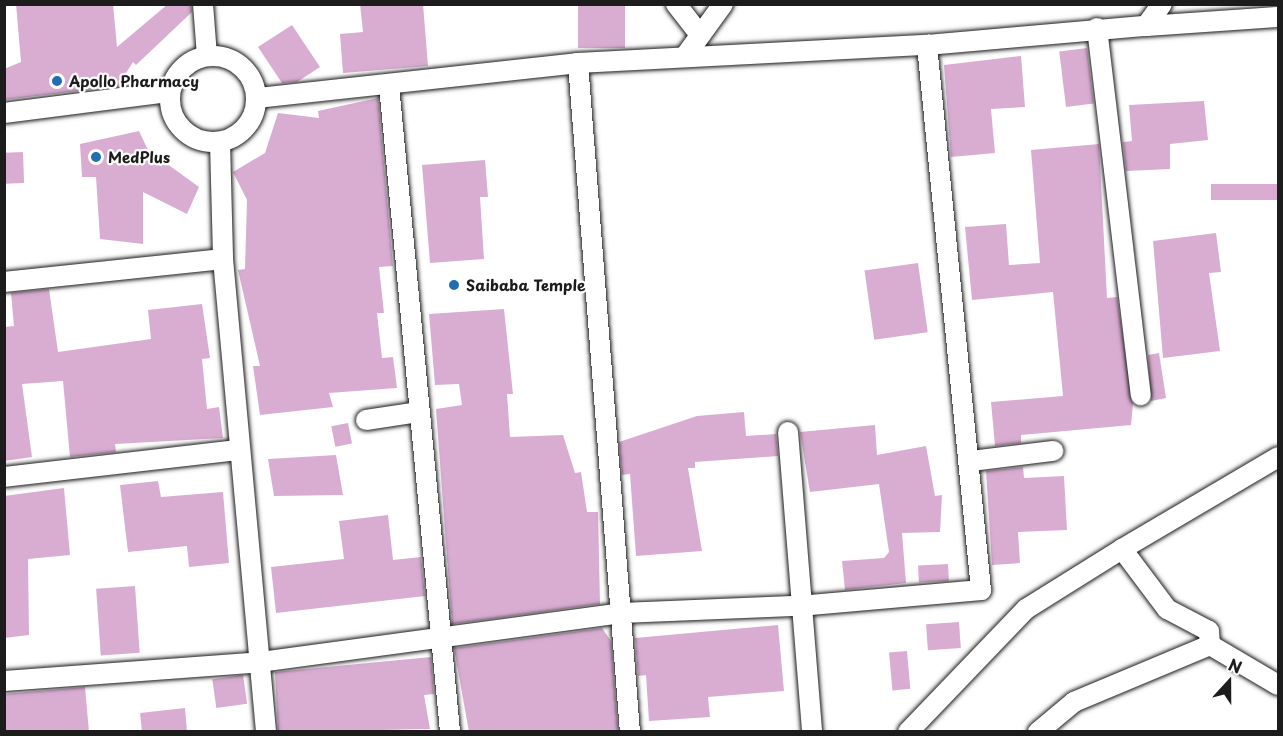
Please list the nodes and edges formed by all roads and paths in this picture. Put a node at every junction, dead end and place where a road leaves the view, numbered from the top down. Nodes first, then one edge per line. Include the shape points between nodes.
1 (203, 4) edge
2 (676, 4) edge
3 (723, 4) edge
4 (1162, 4) edge
5 (1278, 17) edge
6 (1146, 26) junction
7 (1097, 28) junction
8 (700, 36) junction
9 (927, 45) junction
10 (686, 55) junction
11 (207, 56) junction
12 (578, 63) junction
13 (389, 85) junction
14 (168, 92) junction
15 (257, 98) junction
16 (4, 113) edge
17 (220, 142) junction
18 (223, 259) junction
19 (4, 282) edge
20 (1141, 395) dead end
21 (419, 412) junction
22 (366, 420) dead end
23 (788, 432) dead end
24 (238, 450) junction
25 (1053, 451) dead end
26 (1278, 457) edge
27 (971, 461) junction
28 (4, 477) edge
29 (1122, 549) junction
30 (799, 606) junction
31 (621, 613) junction
32 (440, 637) junction
33 (1210, 645) junction
34 (260, 662) junction
35 (4, 681) edge
36 (1278, 685) edge
37 (266, 732) edge
38 (450, 732) edge
39 (630, 732) edge
40 (812, 732) edge
41 (908, 732) edge
42 (1038, 732) edge

1 - 11 street
2 - 8 street
3 - 8 street
4 - 6 street
5 - 6 street
6 - 7 street
7 - 9 street
7 - 20 street
8 - 10 street
9 - 10 street
9 - 27 street
10 - 12 street
11 - 14 street via 179,72
11 - 15 street via 241,65
12 - 13 street
12 - 31 street
13 - 15 street
13 - 21 street
14 - 16 street
14 - 17 street via 175,120 187,133
15 - 17 street via 247,127
17 - 18 street
18 - 19 street
18 - 24 street
21 - 22 street
21 - 32 street
23 - 30 street
24 - 28 street
24 - 34 street
25 - 27 street
26 - 29 street
27 - 30 street via 981,590
29 - 33 street via 1167,609 1209,631
29 - 41 street via 1026,609
30 - 31 street
30 - 40 street
31 - 32 street
31 - 39 street
32 - 34 street
32 - 38 street
33 - 36 street
33 - 42 street via 1074,702
34 - 35 street
34 - 37 street

